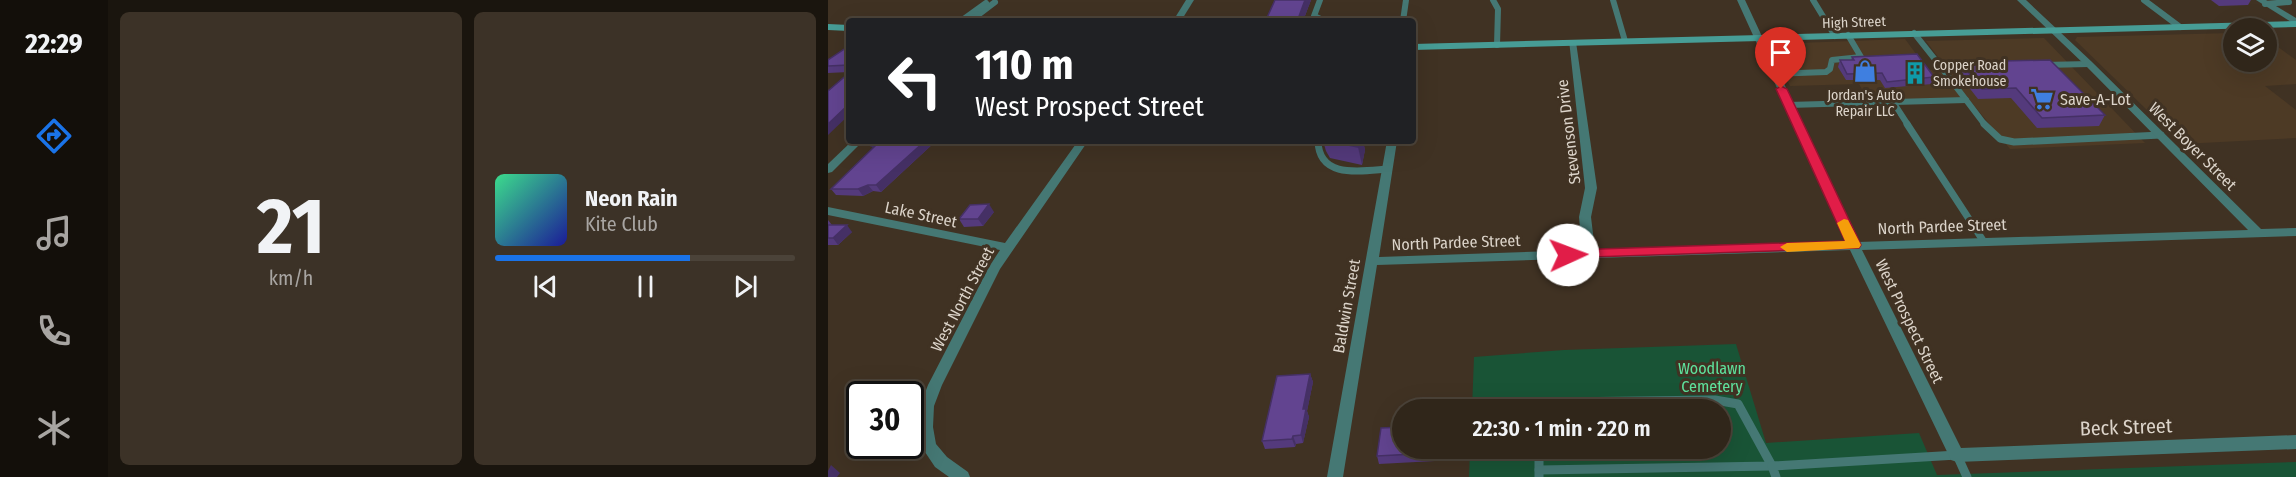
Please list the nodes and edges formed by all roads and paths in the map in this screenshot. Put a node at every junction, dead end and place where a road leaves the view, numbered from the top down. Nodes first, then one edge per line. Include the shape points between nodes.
1 (1190, 0) edge
2 (1320, 0) edge
3 (1406, 0) edge
4 (1493, 0) edge
5 (1613, 0) edge
6 (1741, 0) edge
7 (1813, 0) edge
8 (2020, 0) edge
9 (2144, 0) edge
10 (2285, 0) edge
11 (995, 2) dead end
12 (2263, 2) edge
13 (986, 3) dead end
14 (965, 18) edge
15 (974, 18) edge
16 (1179, 18) edge
17 (1318, 18) edge
18 (1402, 18) edge
19 (2296, 23) edge
20 (828, 27) edge
21 (2180, 27) junction
22 (846, 28) edge
23 (2055, 30) junction
24 (1914, 33) junction
25 (1848, 35) junction
26 (1835, 36) junction
27 (1757, 38) junction
28 (1625, 41) junction
29 (1572, 42) junction
30 (1497, 45) junction
31 (1416, 47) edge
32 (2089, 64) junction
33 (2032, 65) edge
34 (1975, 66) edge
35 (1941, 67) junction
36 (1774, 74) junction
37 (1966, 100) junction
38 (1893, 102) junction
39 (1788, 105) junction
40 (2161, 135) junction
41 (855, 144) edge
42 (1081, 144) edge
43 (1318, 144) edge
44 (1392, 144) edge
45 (1388, 169) junction
46 (828, 170) edge
47 (828, 211) edge
48 (2296, 232) edge
49 (2258, 233) junction
50 (1984, 242) junction
51 (1854, 245) junction
52 (1008, 248) junction
53 (1589, 254) junction
54 (1372, 261) junction
55 (1731, 403) edge
56 (2296, 442) edge
57 (1957, 455) junction
58 (1772, 466) junction
59 (1539, 474) edge
60 (962, 477) edge
61 (1335, 477) edge
62 (1776, 477) edge
63 (1967, 477) edge

1 - 16 street
2 - 17 lane via 1314,16
3 - 18 lane
4 - 30 lane via 1498,9
5 - 28 lane
6 - 27 street, West Prospect Street
7 - 26 lane
8 - 23 street, West Boyer Street
9 - 21 lane
10 - 12 lane via 2289,2
11 - 15 lane
12 - 19 street
13 - 14 lane
19 - 21 main road, High Street
20 - 22 main road
21 - 23 main road, High Street
23 - 24 main road, High Street
23 - 32 street, West Boyer Street
24 - 25 main road, High Street
24 - 35 lane
25 - 26 main road, High Street
25 - 36 lane via 1861,57 1832,60 1826,72
26 - 27 main road, High Street
27 - 28 main road, High Street
27 - 36 street, West Prospect Street
28 - 29 main road, High Street
29 - 30 main road, High Street
29 - 53 street, Stevenson Drive via 1591,188 1586,218
30 - 31 main road, High Street
32 - 33 lane
32 - 40 street, West Boyer Street
34 - 35 lane
35 - 37 lane
36 - 39 street, West Prospect Street
37 - 38 lane
37 - 40 lane via 2000,139
38 - 39 lane
38 - 50 lane
39 - 51 street, West Prospect Street
40 - 49 street, West Boyer Street
41 - 46 street
42 - 52 street, West North Street
43 - 45 lane via 1317,155 1332,168
44 - 45 street, Baldwin Street
45 - 54 street, Baldwin Street
47 - 52 street, Lake Street
48 - 49 street, North Pardee Street
49 - 50 street, North Pardee Street
50 - 51 street, North Pardee Street
51 - 53 street, North Pardee Street
51 - 57 street, West Prospect Street
52 - 60 street, West North Street via 927,406 925,427 930,446 941,462
53 - 54 street, North Pardee Street
54 - 61 street, Baldwin Street
55 - 58 lane via 1738,404
56 - 57 street, Beck Street
57 - 58 lane
57 - 63 lane
58 - 59 lane
58 - 62 lane

